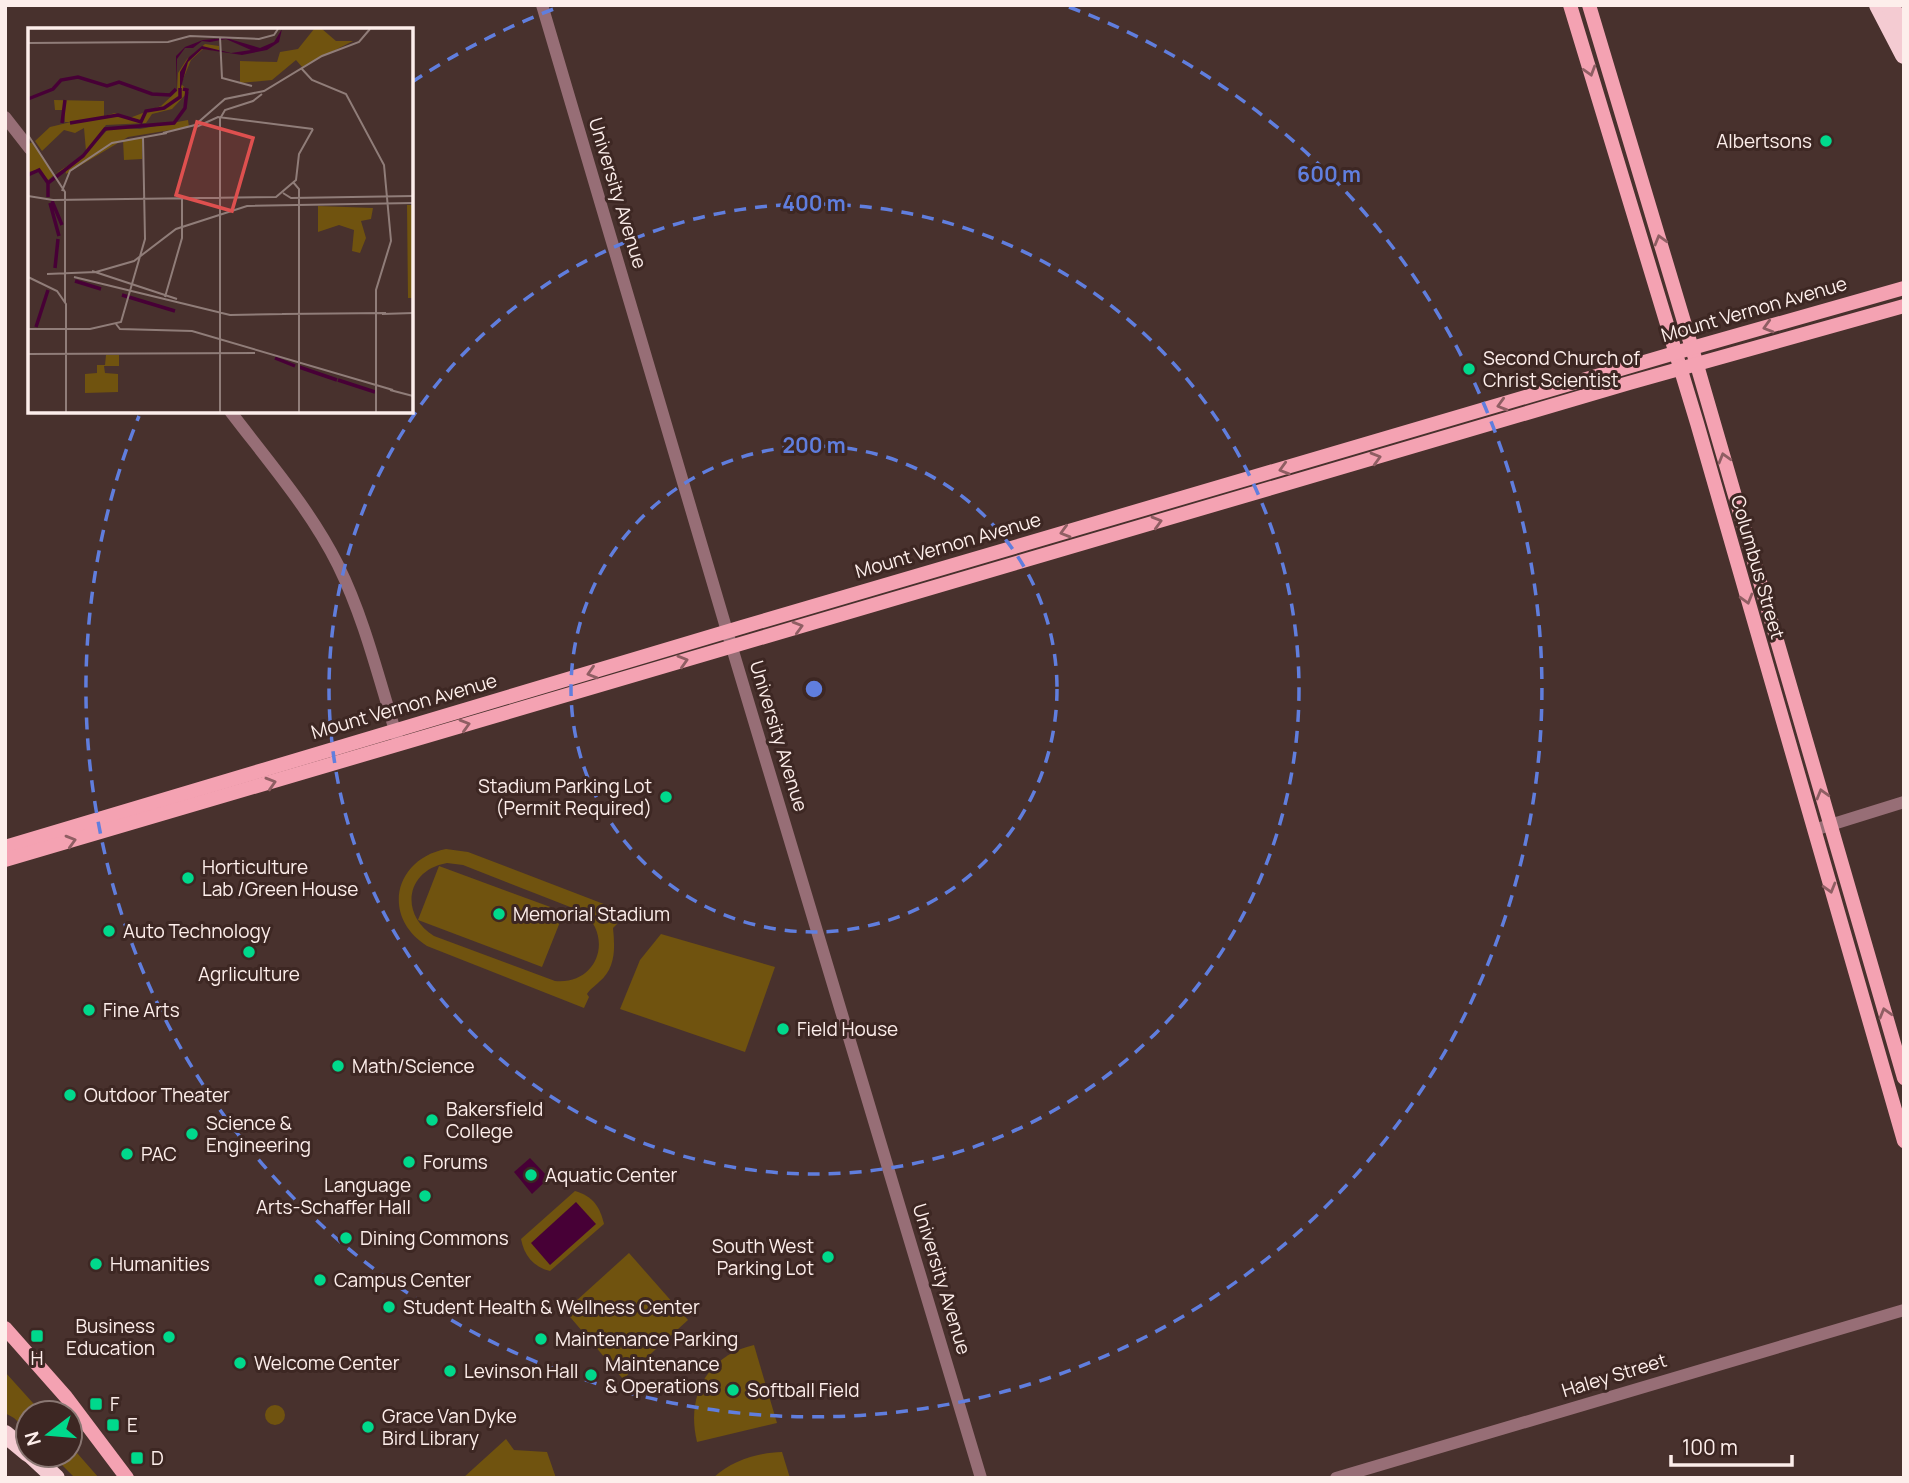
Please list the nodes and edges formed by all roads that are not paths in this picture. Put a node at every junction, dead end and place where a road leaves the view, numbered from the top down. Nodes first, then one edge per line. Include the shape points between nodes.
1 (542, 5) edge
2 (1570, 5) edge
3 (1589, 5) edge
4 (1878, 5) edge
5 (1889, 5) edge
6 (1904, 27) edge
7 (1904, 54) edge
8 (5, 117) edge
9 (28, 146) edge
10 (1904, 290) edge
11 (1904, 306) edge
12 (1838, 307) junction
13 (1843, 324) junction
14 (1800, 336) junction
15 (1692, 348) junction
16 (1676, 353) junction
17 (1697, 365) junction
18 (1679, 369) junction
19 (232, 413) edge
20 (1717, 497) junction
21 (1756, 569) junction
22 (727, 631) junction
23 (732, 646) junction
24 (397, 737) junction
25 (1904, 802) edge
26 (1830, 824) junction
27 (1814, 830) junction
28 (5, 847) edge
29 (5, 860) edge
30 (1874, 977) junction
31 (1859, 983) junction
32 (1904, 1081) edge
33 (1888, 1087) junction
34 (1904, 1141) edge
35 (1904, 1310) edge
36 (5, 1328) edge
37 (127, 1478) edge
38 (981, 1478) edge
39 (1336, 1478) edge

1 - 22 street, University Avenue
2 -> 16 main road, Columbus Street
15 -> 3 main road, Columbus Street
4 - 7 highway
5 - 6 highway
8 - 9 street
10 - 12 main road, Mount Vernon Avenue
10 - 13 main road via 1893,300 1860,308
11 - 13 main road, Mount Vernon Avenue
12 - 14 main road via 1831,317
12 -> 15 main road, Mount Vernon Avenue
13 - 14 main road, Mount Vernon Avenue
14 - 17 main road, Mount Vernon Avenue
15 - 16 main road, Mount Vernon Avenue
15 - 17 main road, Columbus Street
16 - 18 main road, Columbus Street
16 -> 22 main road, Mount Vernon Avenue
17 - 18 main road, Mount Vernon Avenue
21 -> 17 main road, Columbus Street
18 - 20 main road, Columbus Street
23 -> 18 main road, Mount Vernon Avenue
19 - 24 street via 309,515 338,566 362,623
20 - 21 main road via 1726,505 1745,558
20 -> 27 main road, Columbus Street
26 -> 21 main road, Columbus Street
22 - 23 street, University Avenue
22 -> 24 main road, Mount Vernon Avenue
24 -> 23 main road, Mount Vernon Avenue
23 - 38 street, University Avenue
24 - 28 main road, Mount Vernon Avenue
29 -> 24 main road, Mount Vernon Avenue
25 - 26 street
26 - 27 street
26 - 30 main road, Columbus Street
27 -> 31 main road, Columbus Street
30 - 31 main road
32 -> 30 main road, Columbus Street
31 - 33 main road, Columbus Street
32 - 33 main road
33 - 34 main road, Columbus Street
35 - 39 street, Haley Street
36 - 37 main road via 66,1397

